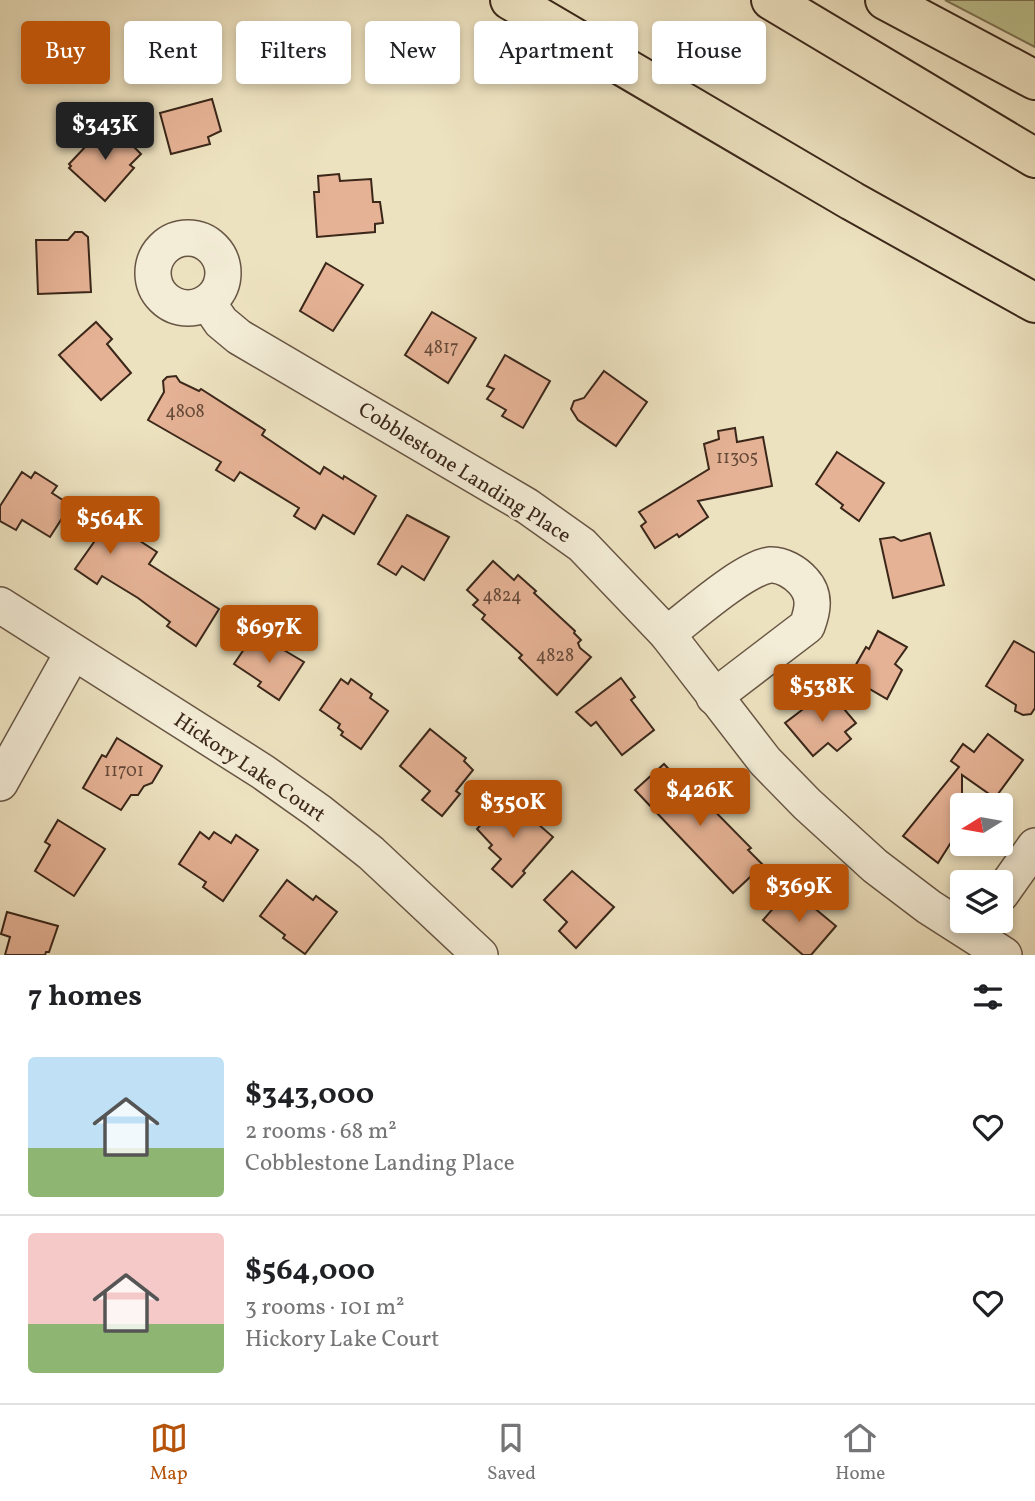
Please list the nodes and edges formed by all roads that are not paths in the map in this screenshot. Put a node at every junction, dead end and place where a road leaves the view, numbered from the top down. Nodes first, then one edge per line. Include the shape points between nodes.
1 (510, 0) edge
2 (771, 0) edge
3 (884, 0) edge
4 (1035, 80) edge
5 (1035, 158) edge
6 (208, 303) dead end
7 (1035, 303) edge
8 (0, 605) edge
9 (667, 634) junction
10 (74, 652) junction
11 (714, 697) junction
12 (0, 783) edge
13 (1035, 846) edge
14 (1013, 877) edge
15 (950, 916) edge
16 (983, 933) edge
17 (480, 955) edge
18 (1004, 955) edge

1 - 7 highway
2 - 5 highway
3 - 4 highway
6 - 9 street, Cobblestone Landing Place via 239,337 527,506 582,545
8 - 10 street, Hickory Lake Court
9 - 11 street, Cobblestone Landing Place
9 - 11 street via 753,570 774,565 797,573 810,588 814,609 807,626
10 - 12 street
10 - 17 street, Hickory Lake Court via 318,811 371,853
11 - 15 street, Cobblestone Landing Place via 807,804 875,866 929,907
13 - 14 street
16 - 18 street, Cobblestone Landing Place

